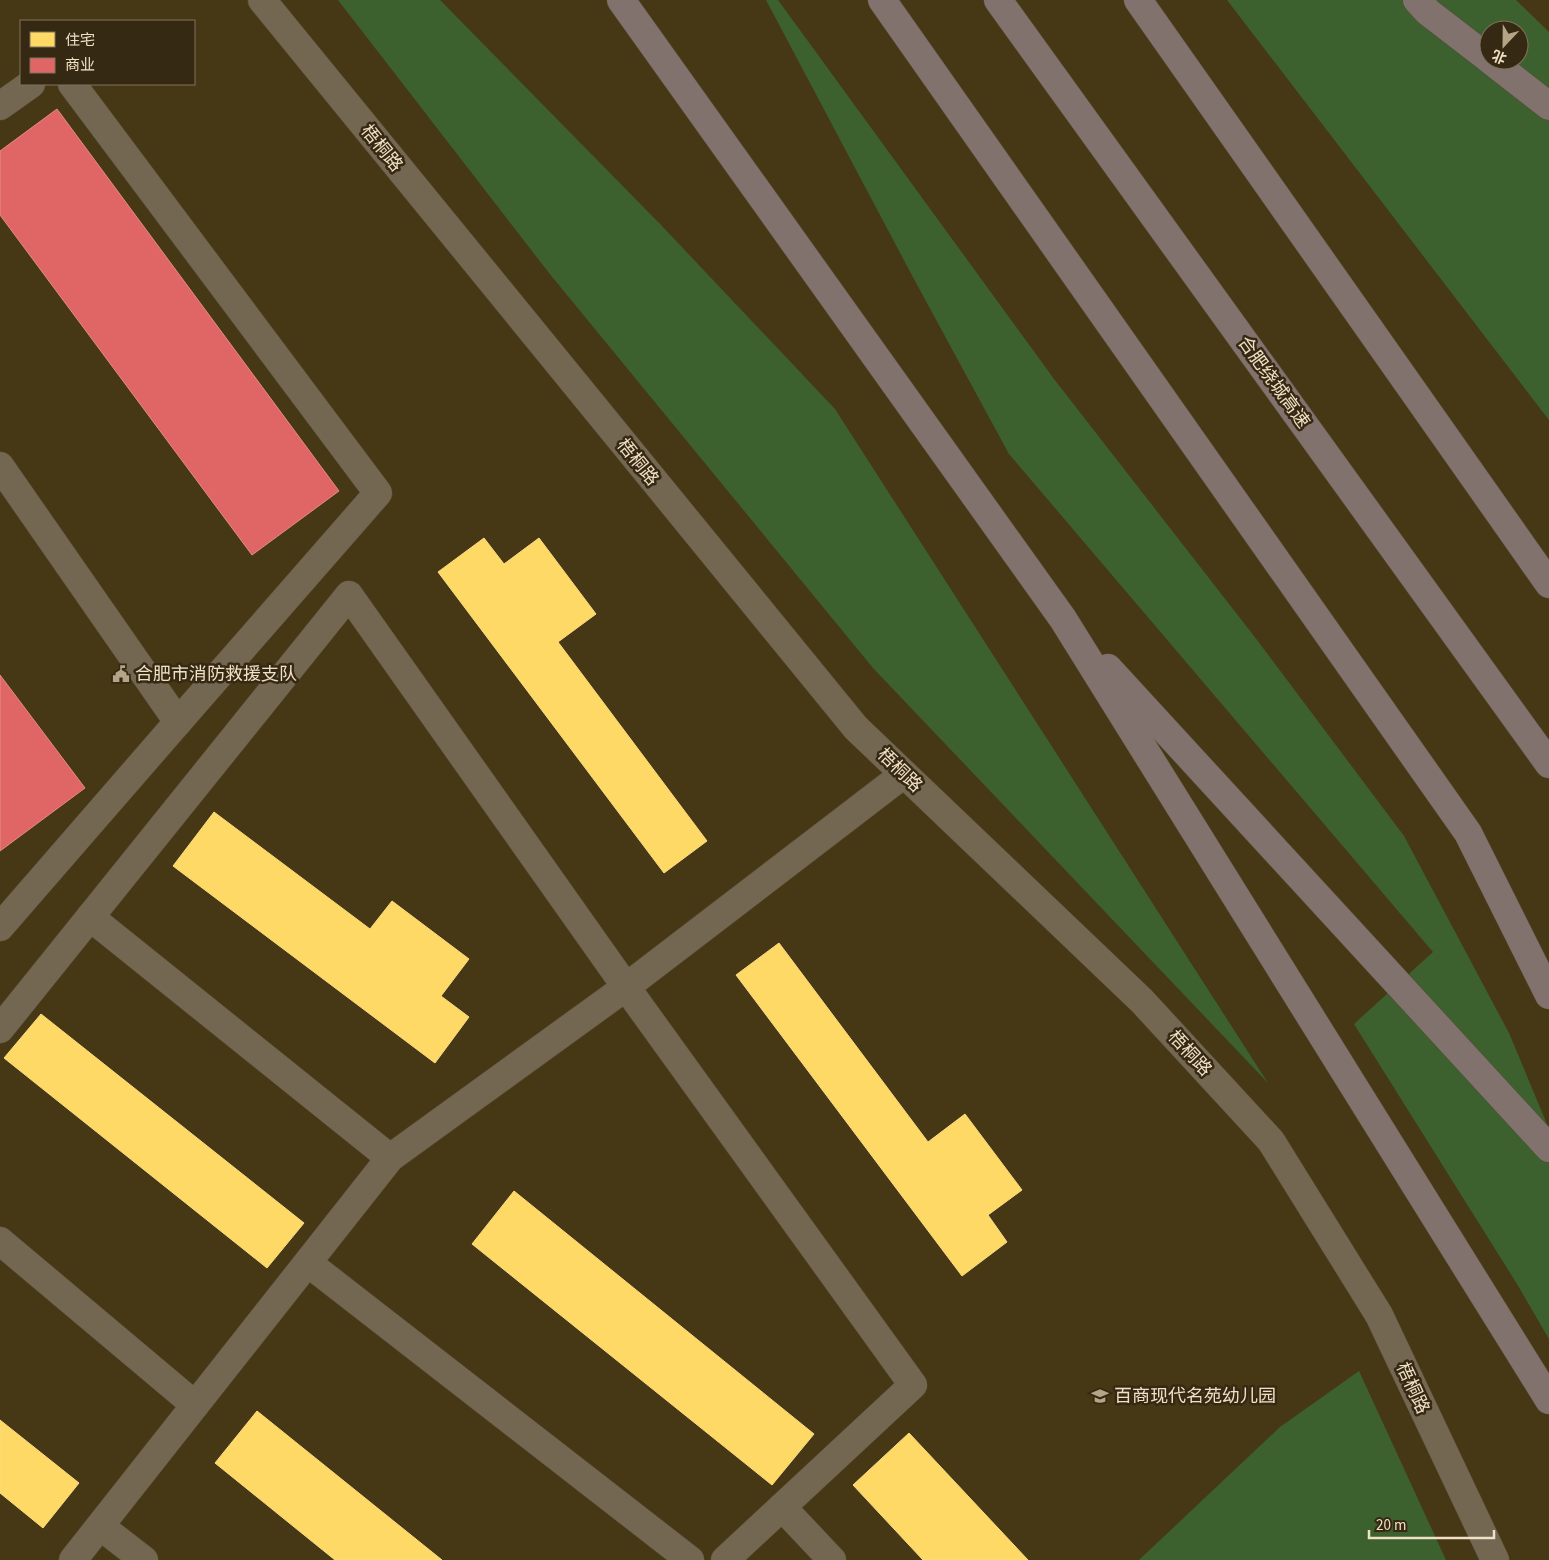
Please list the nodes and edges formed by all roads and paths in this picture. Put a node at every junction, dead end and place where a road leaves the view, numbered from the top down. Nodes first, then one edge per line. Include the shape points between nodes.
1 (262, 0) edge
2 (621, 0) edge
3 (882, 0) edge
4 (998, 0) edge
5 (1138, 0) edge
6 (1416, 0) edge
7 (1479, 52) edge
8 (1502, 70) edge
9 (30, 85) edge
10 (73, 85) edge
11 (0, 106) edge
12 (1549, 106) edge
13 (0, 466) edge
14 (1549, 584) edge
15 (1063, 619) junction
16 (178, 722) junction
17 (1549, 764) edge
18 (904, 774) junction
19 (90, 917) junction
20 (0, 927) edge
21 (626, 988) junction
22 (1549, 996) edge
23 (0, 1029) edge
24 (1549, 1148) edge
25 (390, 1158) junction
26 (0, 1241) edge
27 (308, 1263) junction
28 (1549, 1400) edge
29 (195, 1405) junction
30 (782, 1507) junction
31 (100, 1526) junction
32 (73, 1560) edge
33 (144, 1560) edge
34 (690, 1560) edge
35 (725, 1560) edge
36 (832, 1560) edge
37 (1495, 1560) edge

1 - 18 street, 梧桐路 via 856,728
2 - 15 highway
3 - 22 highway via 1468,833
4 - 17 highway, 合肥绕城高速
5 - 14 highway
6 - 7 highway
8 - 12 highway
9 - 11 street
10 - 16 street via 378,493
13 - 16 street
15 - 24 highway
15 - 28 highway
16 - 20 street
18 - 21 street
18 - 37 street, 梧桐路 via 1142,1001 1271,1141 1379,1315
19 - 21 street via 349,595
19 - 23 street
19 - 25 street
21 - 25 street
21 - 30 street via 913,1385
25 - 27 street
26 - 29 street
27 - 29 street
27 - 34 street
29 - 31 street
30 - 35 street
30 - 36 street
31 - 32 street
31 - 33 street

